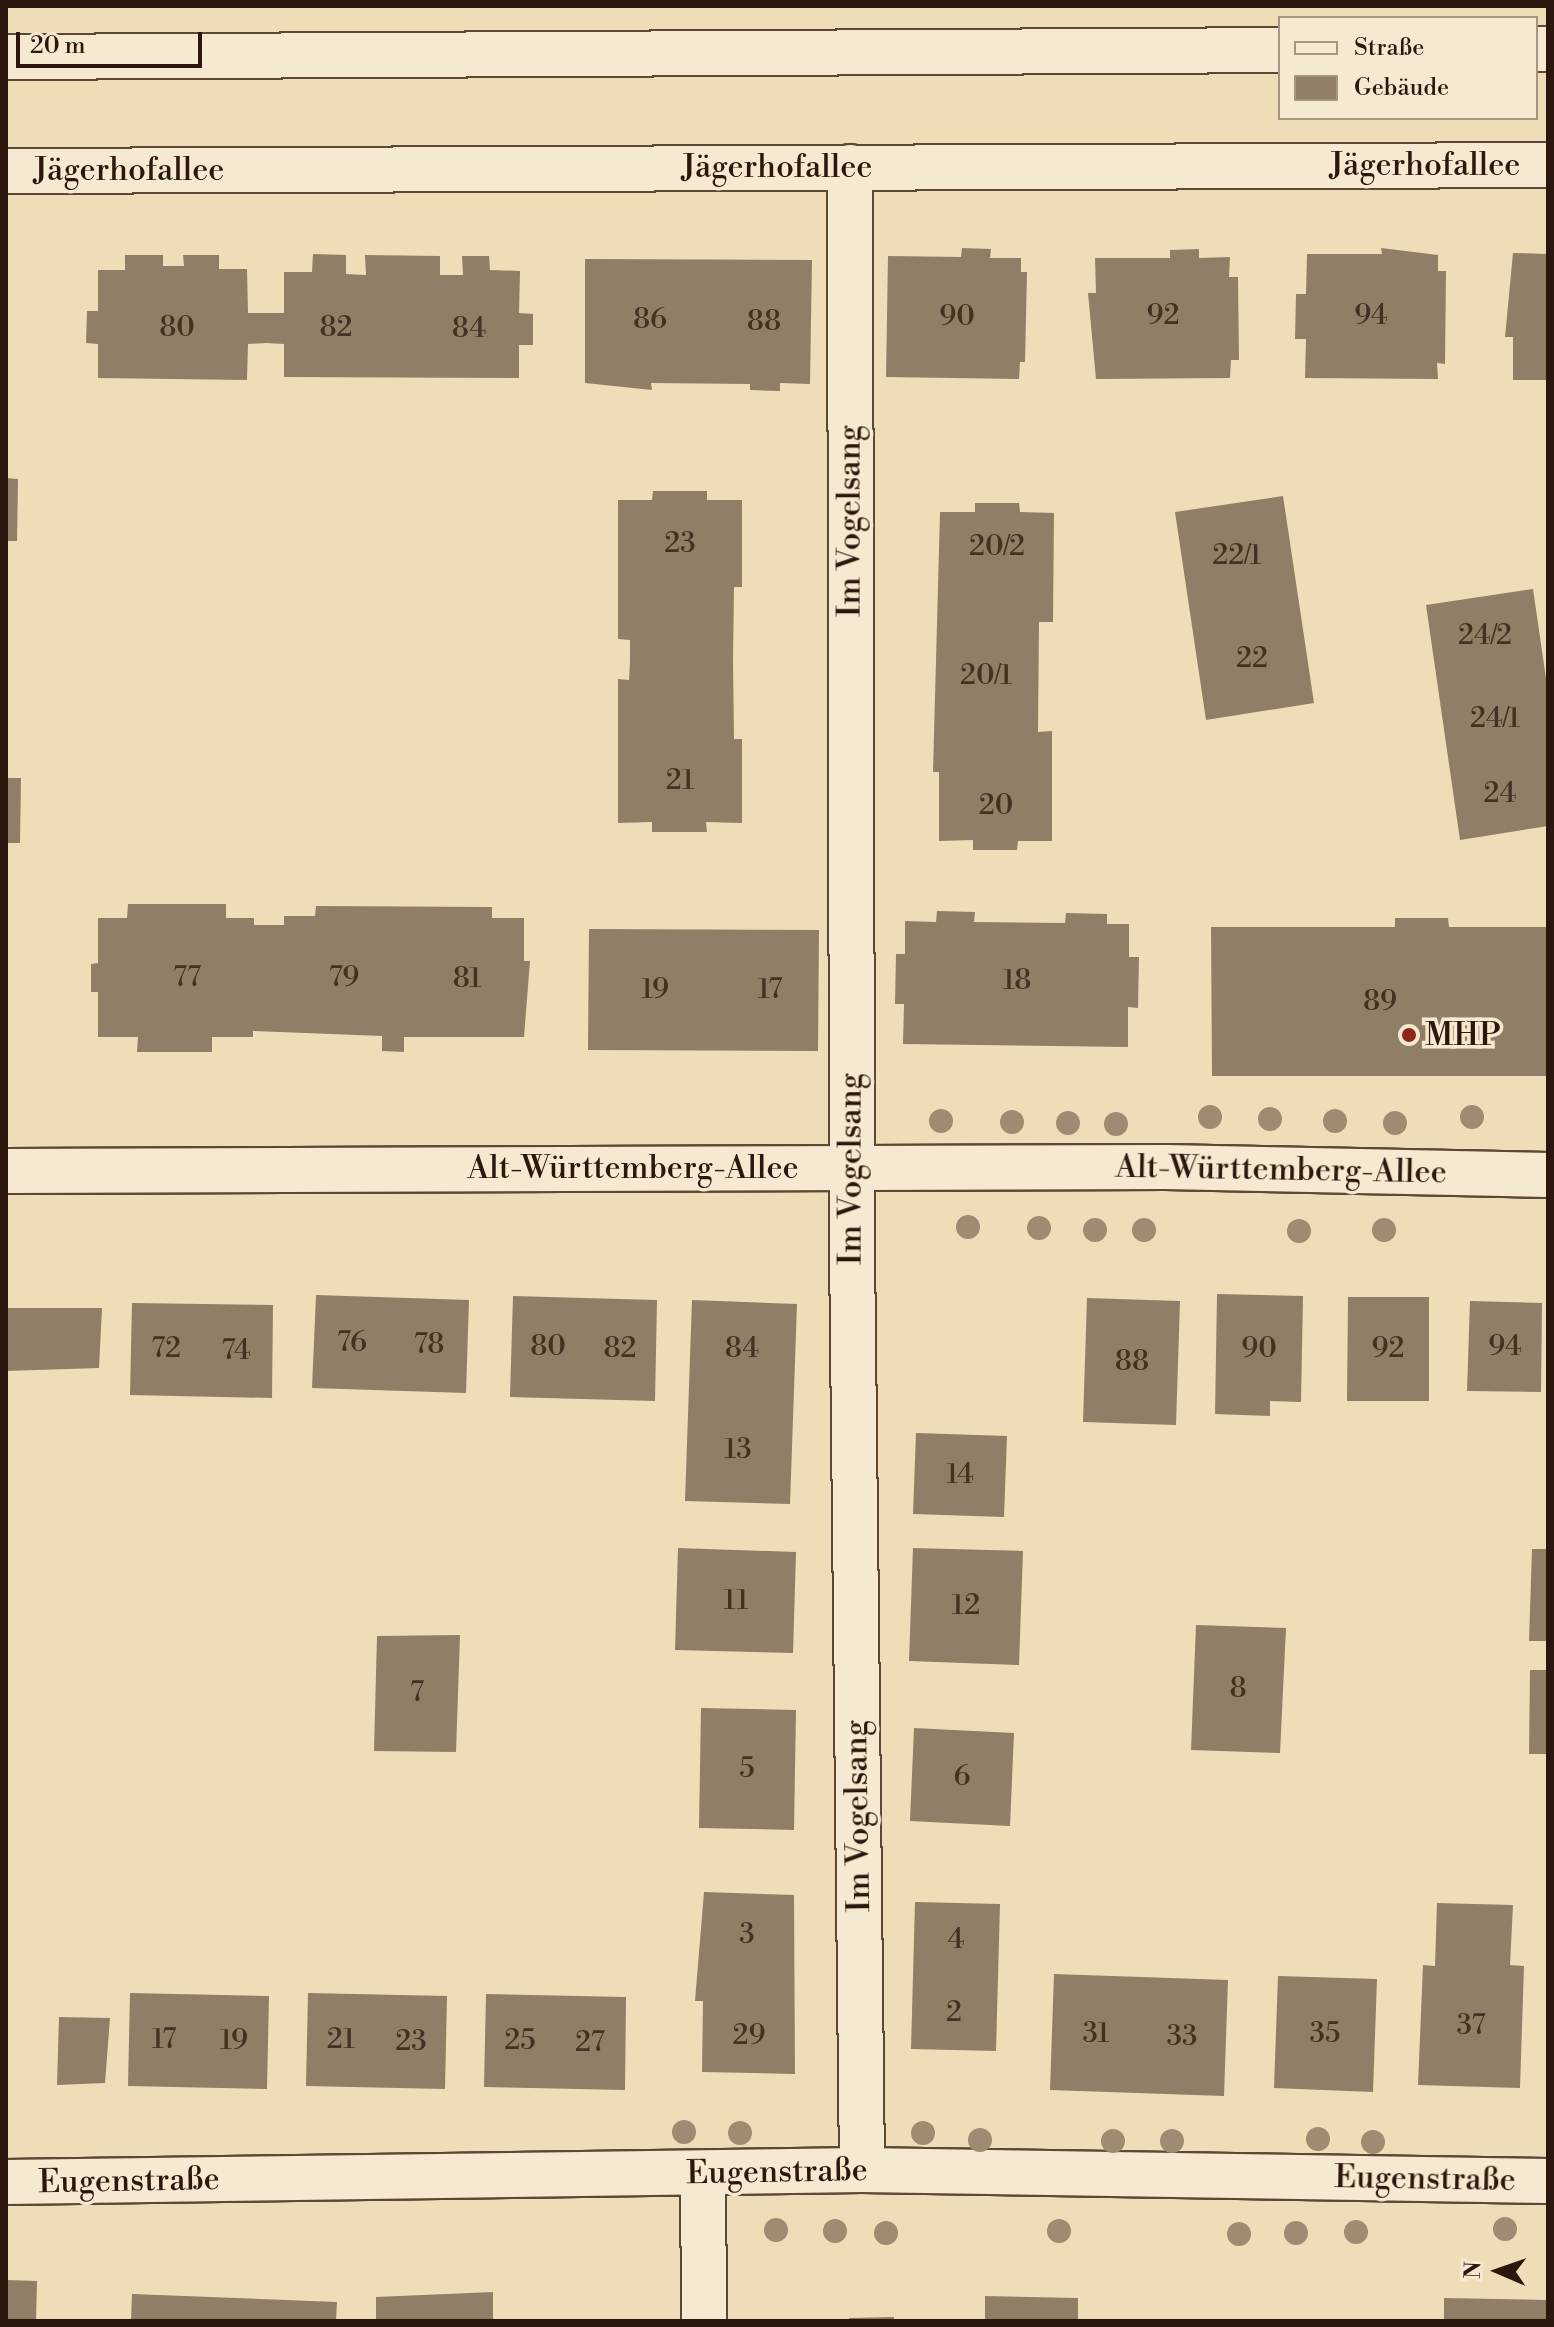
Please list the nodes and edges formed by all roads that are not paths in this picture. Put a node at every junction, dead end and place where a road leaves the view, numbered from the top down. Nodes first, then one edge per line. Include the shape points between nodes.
1 (1278, 50) edge
2 (6, 57) edge
3 (1548, 165) edge
4 (850, 167) junction
5 (6, 171) edge
6 (851, 1167) junction
7 (6, 1171) edge
8 (1548, 1175) edge
9 (862, 2170) junction
10 (703, 2173) junction
11 (1548, 2181) edge
12 (6, 2182) edge
13 (704, 2321) edge

1 - 2 street
3 - 4 street, Jägerhofallee
4 - 5 street, Jägerhofallee
4 - 6 street, Im Vogelsang
6 - 7 street, Alt-Württemberg-Allee
6 - 8 street, Alt-Württemberg-Allee
6 - 9 street, Im Vogelsang
9 - 10 street, Eugenstraße
9 - 11 street, Eugenstraße
10 - 12 street, Eugenstraße
10 - 13 street

